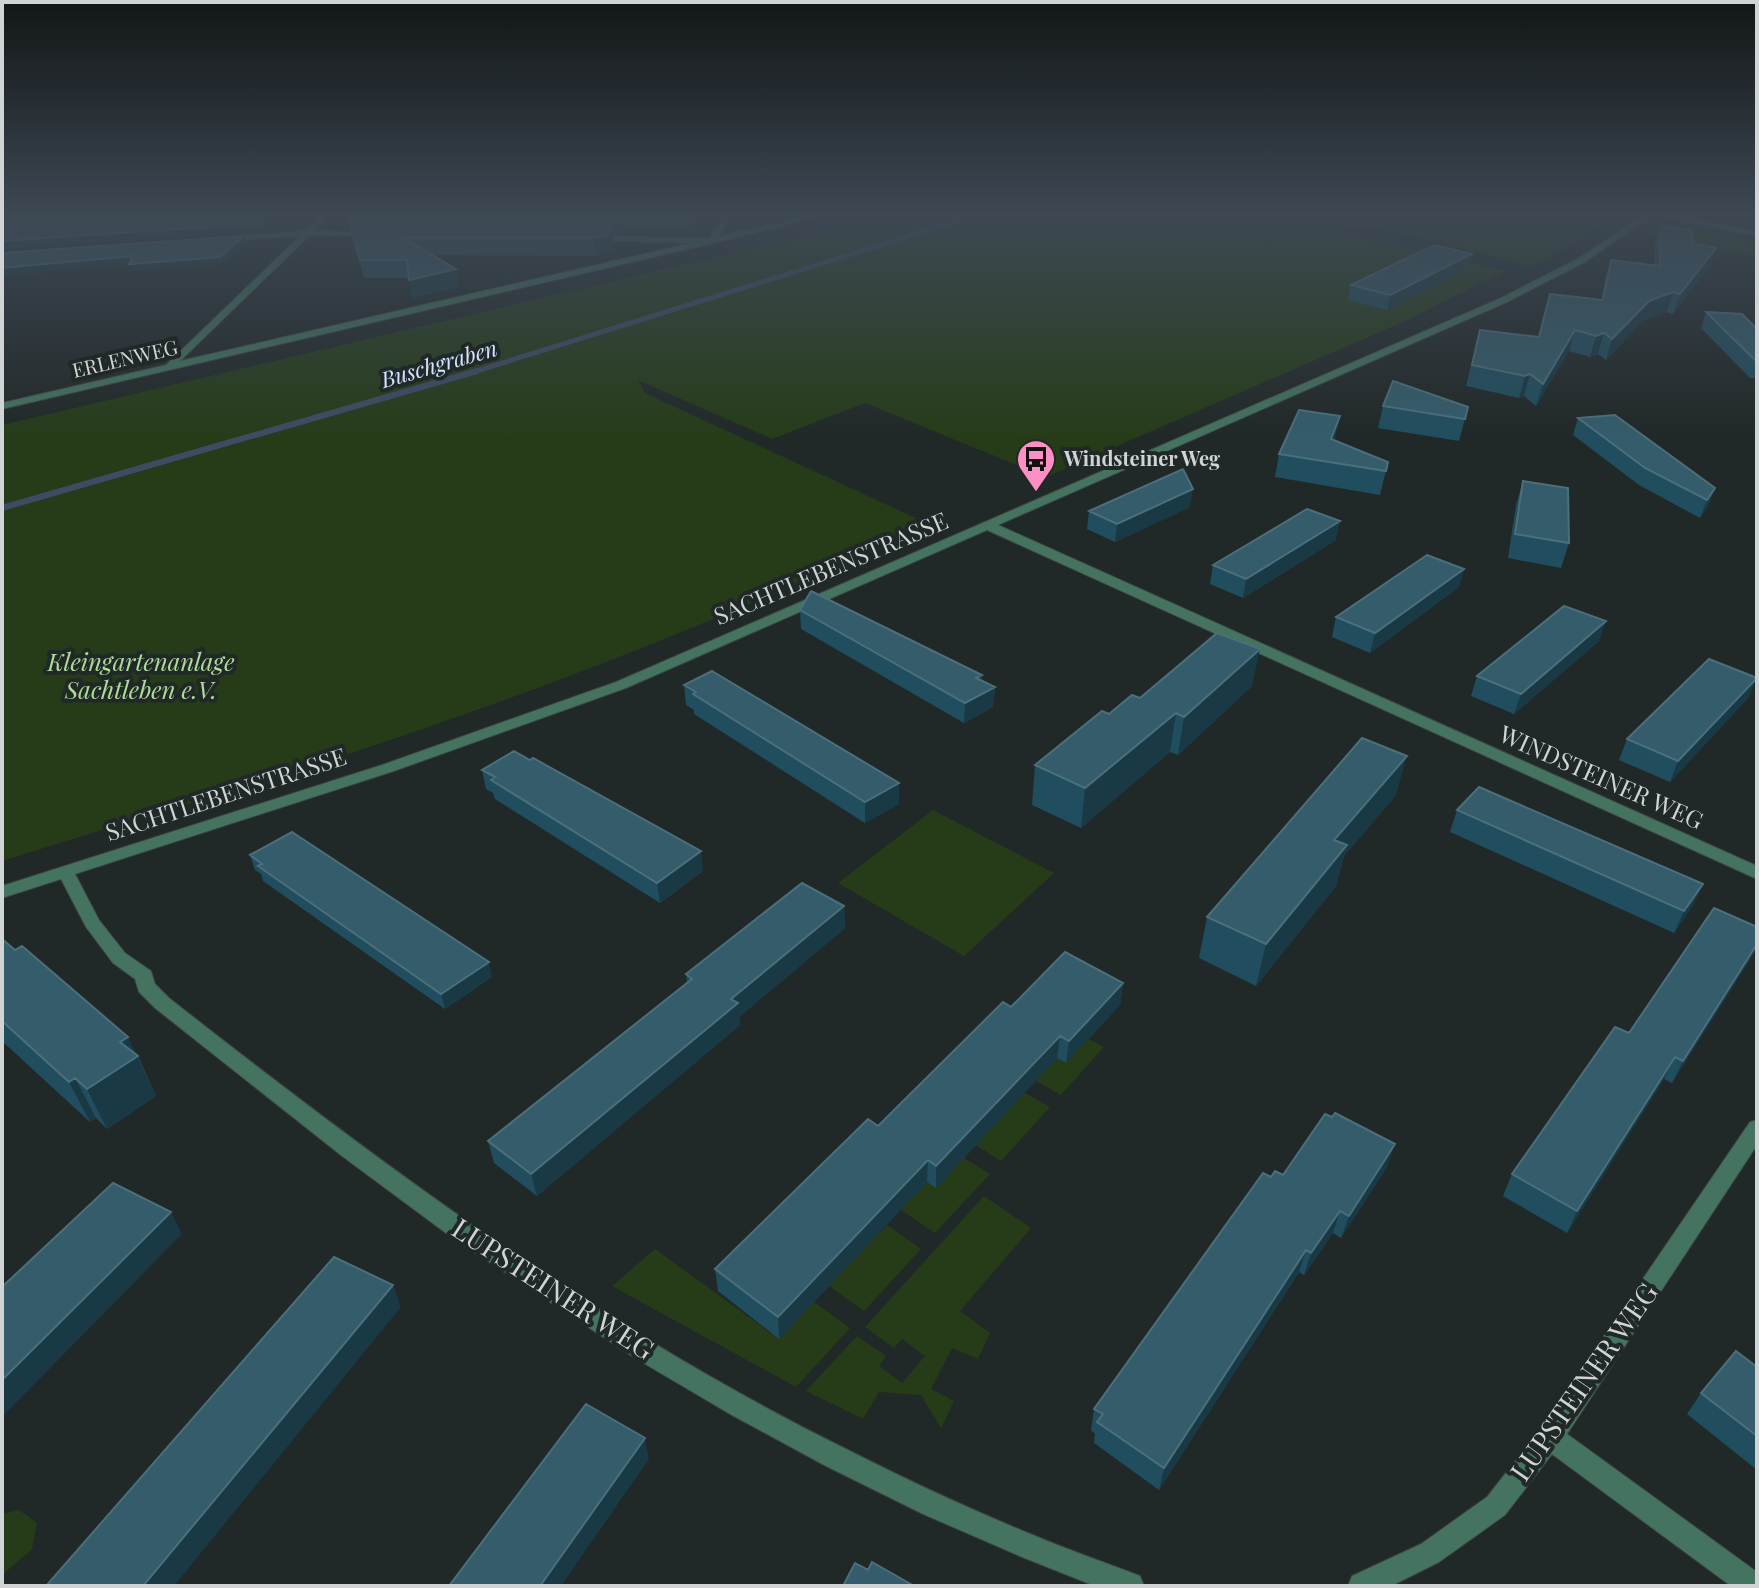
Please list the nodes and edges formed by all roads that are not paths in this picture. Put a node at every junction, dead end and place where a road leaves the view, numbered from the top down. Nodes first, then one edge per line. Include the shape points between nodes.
1 (249, 290) edge
2 (502, 290) edge
3 (1523, 290) edge
4 (170, 367) junction
5 (2, 406) edge
6 (989, 526) junction
7 (66, 873) junction
8 (1757, 873) edge
9 (2, 892) edge
10 (1757, 1128) edge
11 (1550, 1437) junction
12 (1130, 1586) edge
13 (1362, 1586) edge
14 (1754, 1586) edge

1 - 4 street
2 - 4 street, ERLENWEG
3 - 6 street, SACHTLEBENSTRASSE
4 - 5 street, ERLENWEG
6 - 7 street, SACHTLEBENSTRASSE via 567,705
6 - 8 street, WINDSTEINER WEG
7 - 9 street, SACHTLEBENSTRASSE
7 - 12 street, LUPSTEINER WEG via 92,923 119,958 144,976 146,987 162,1003 377,1171 559,1297 701,1385 928,1503 1051,1558
10 - 11 street, LUPSTEINER WEG
11 - 13 street, LUPSTEINER WEG via 1496,1506 1430,1553
11 - 14 street

